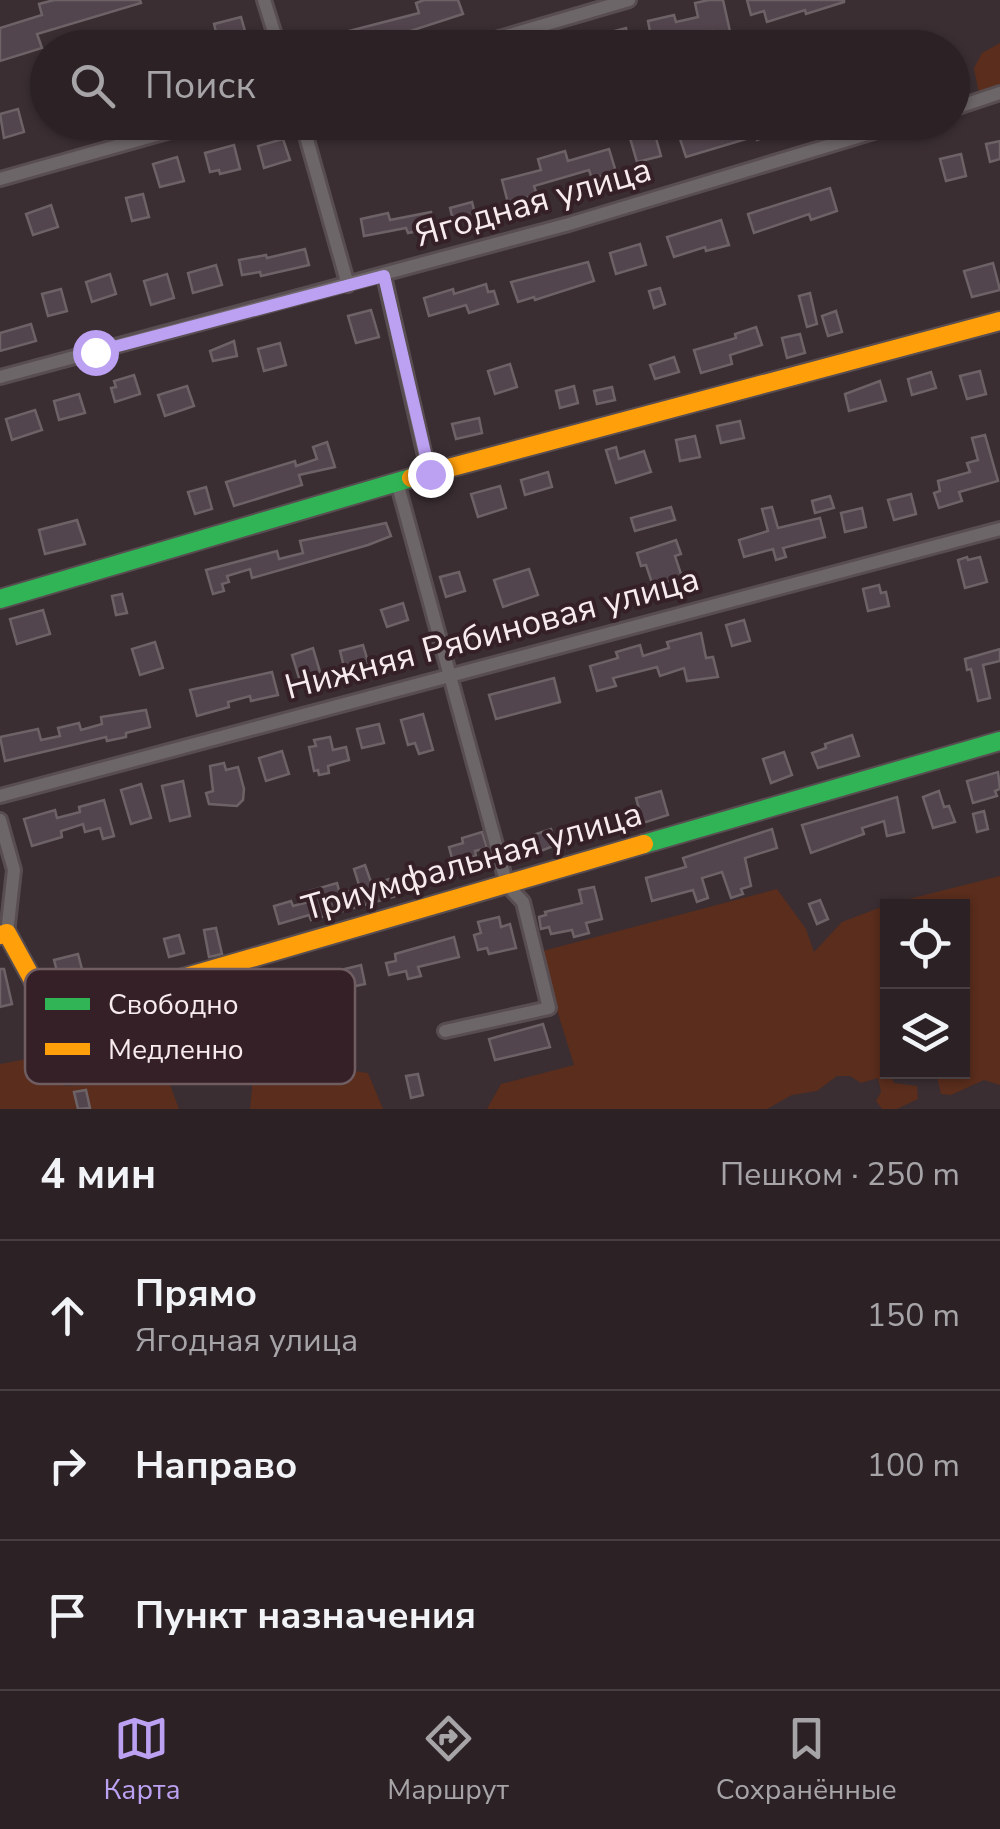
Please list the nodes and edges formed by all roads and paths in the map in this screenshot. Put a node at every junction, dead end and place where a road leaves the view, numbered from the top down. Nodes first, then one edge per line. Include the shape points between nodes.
1 (264, 0) edge
2 (629, 0) edge
3 (273, 30) edge
4 (526, 30) edge
5 (1000, 93) edge
6 (970, 103) edge
7 (138, 140) edge
8 (307, 140) edge
9 (848, 140) edge
10 (0, 179) edge
11 (384, 276) junction
12 (348, 285) junction
13 (1000, 321) edge
14 (0, 377) edge
15 (430, 474) junction
16 (398, 482) junction
17 (1000, 529) edge
18 (0, 599) edge
19 (452, 675) junction
20 (1000, 742) edge
21 (0, 796) edge
22 (0, 820) edge
23 (507, 885) junction
24 (4, 934) edge
25 (28, 969) edge
26 (215, 969) edge
27 (445, 1031) dead end

1 - 3 street
2 - 4 street
5 - 6 street
7 - 10 street
8 - 12 street
9 - 11 street, Ягодная улица
11 - 12 street, Ягодная улица
11 - 15 street
12 - 14 street, Ягодная улица
13 - 15 street
15 - 16 street
16 - 18 street
16 - 19 street
17 - 19 street, Нижняя Рябиновая улица
19 - 21 street, Нижняя Рябиновая улица
19 - 23 street
20 - 23 street, Триумфальная улица
22 - 24 street via 14,870
23 - 26 street, Триумфальная улица
23 - 27 street via 523,902 550,1008
24 - 25 street, Триумфальная улица

